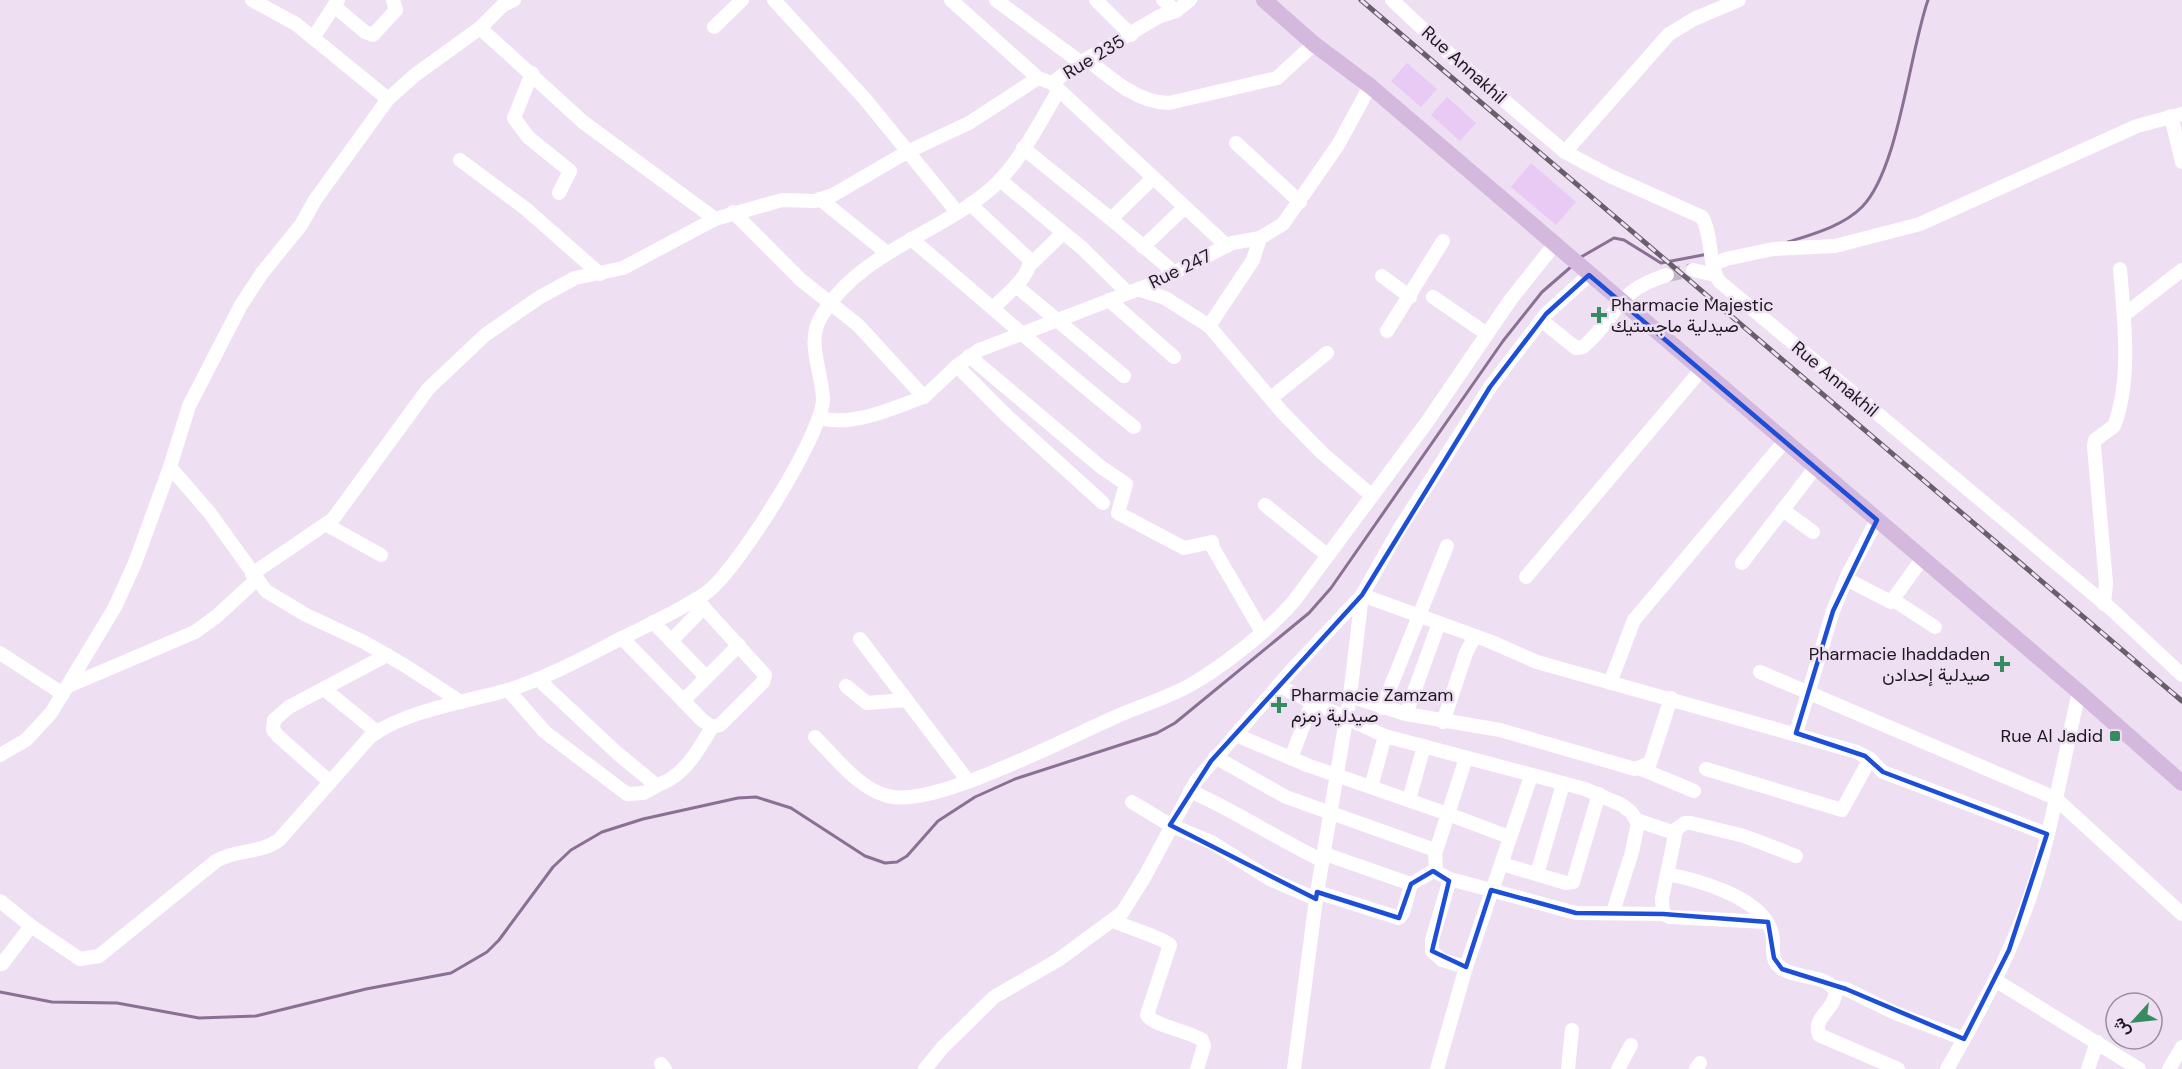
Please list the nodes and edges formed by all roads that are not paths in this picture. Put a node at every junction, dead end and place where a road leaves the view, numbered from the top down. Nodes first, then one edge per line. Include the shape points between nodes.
1 (252, 0) edge
2 (393, 0) edge
3 (742, 0) edge
4 (774, 0) edge
5 (951, 0) edge
6 (996, 0) edge
7 (1096, 0) edge
8 (1163, 0) edge
9 (1190, 0) edge
10 (1264, 0) edge
11 (1392, 0) edge
12 (1738, 0) edge
13 (505, 2) edge
14 (336, 3) edge
15 (1176, 11) junction
16 (714, 27) dead end
17 (480, 28) junction
18 (1131, 35) junction
19 (313, 38) junction
20 (1314, 44) junction
21 (1084, 60) junction
22 (532, 73) junction
23 (1038, 78) junction
24 (1055, 86) junction
25 (1370, 86) junction
26 (388, 99) junction
27 (2176, 115) edge
28 (1236, 143) dead end
29 (1023, 148) junction
30 (907, 152) junction
31 (1565, 152) junction
32 (460, 160) dead end
33 (2182, 162) edge
34 (1153, 178) junction
35 (999, 180) junction
36 (559, 193) dead end
37 (820, 199) junction
38 (1300, 202) junction
39 (970, 204) junction
40 (1185, 207) junction
41 (957, 212) junction
42 (733, 213) junction
43 (715, 219) junction
44 (1111, 219) junction
45 (1064, 233) junction
46 (1260, 238) junction
47 (911, 239) junction
48 (1443, 241) dead end
49 (1554, 245) junction
50 (1227, 246) junction
51 (1143, 247) junction
52 (887, 253) junction
53 (1030, 265) junction
54 (1714, 265) junction
55 (2120, 269) dead end
56 (1693, 270) tunnel mouth
57 (2182, 270) edge
58 (1586, 272) junction
59 (1175, 273) junction
60 (600, 274) junction
61 (1666, 275) tunnel mouth
62 (1382, 276) dead end
63 (1016, 286) junction
64 (1133, 291) junction
65 (1410, 297) junction
66 (1433, 297) dead end
67 (1109, 300) junction
68 (831, 302) junction
69 (1620, 302) junction
70 (994, 307) junction
71 (2124, 315) junction
72 (1541, 320) junction
73 (1056, 321) junction
74 (1209, 326) junction
75 (1387, 331) dead end
76 (1022, 332) junction
77 (1487, 334) junction
78 (1327, 353) dead end
79 (969, 356) junction
80 (1174, 357) dead end
81 (957, 366) junction
82 (1701, 370) junction
83 (1124, 376) dead end
84 (929, 393) junction
85 (1271, 398) junction
86 (820, 418) junction
87 (1134, 427) dead end
88 (1784, 442) junction
89 (170, 467) junction
90 (1815, 468) junction
91 (1371, 495) junction
92 (1104, 503) dead end
93 (1264, 505) dead end
94 (1783, 510) junction
95 (1877, 520) junction
96 (327, 525) junction
97 (1813, 532) dead end
98 (1447, 546) dead end
99 (381, 555) dead end
100 (1327, 555) junction
101 (1922, 559) junction
102 (1742, 563) dead end
103 (254, 577) junction
104 (1526, 577) dead end
105 (1846, 579) junction
106 (1362, 595) junction
107 (1895, 601) junction
108 (700, 603) junction
109 (2104, 604) junction
110 (1419, 615) junction
111 (652, 622) junction
112 (1439, 623) junction
113 (1935, 627) dead end
114 (1262, 632) junction
115 (1475, 636) junction
116 (622, 638) junction
117 (860, 639) dead end
118 (671, 641) junction
119 (739, 645) junction
120 (0, 654) edge
121 (387, 656) junction
122 (1760, 672) dead end
123 (2182, 675) edge
124 (706, 677) junction
125 (538, 679) junction
126 (1610, 683) junction
127 (846, 686) dead end
128 (1278, 686) junction
129 (324, 689) junction
130 (66, 690) junction
131 (508, 690) junction
132 (1808, 691) junction
133 (2079, 692) junction
134 (1350, 696) junction
135 (1671, 698) junction
136 (905, 699) junction
137 (683, 701) junction
138 (461, 702) junction
139 (1312, 703) junction
140 (1382, 708) junction
141 (1406, 714) junction
142 (1346, 719) junction
143 (1443, 722) junction
144 (712, 727) junction
145 (377, 732) junction
146 (1796, 733) junction
147 (1236, 735) junction
148 (1385, 735) junction
149 (815, 737) dead end
150 (1424, 746) junction
151 (0, 755) edge
152 (1215, 757) junction
153 (1291, 758) junction
154 (1466, 758) junction
155 (1870, 759) junction
156 (1640, 768) junction
157 (1706, 769) dead end
158 (1337, 776) junction
159 (1531, 776) junction
160 (968, 781) junction
161 (330, 782) junction
162 (2182, 783) edge
163 (660, 784) junction
164 (1563, 784) junction
165 (1371, 787) junction
166 (1190, 791) junction
167 (1694, 791) dead end
168 (1599, 794) junction
169 (2055, 798) junction
170 (1409, 800) junction
171 (1132, 802) dead end
172 (1448, 814) junction
173 (1331, 815) junction
174 (1636, 820) junction
175 (1170, 825) junction
176 (1676, 831) junction
177 (2047, 834) junction
178 (1509, 837) junction
179 (1436, 851) junction
180 (1796, 856) dead end
181 (1324, 857) junction
182 (1502, 864) junction
183 (1435, 870) junction
184 (1537, 874) junction
185 (1666, 874) junction
186 (1449, 879) junction
187 (1411, 884) junction
188 (1491, 890) junction
189 (1317, 895) junction
190 (0, 901) edge
191 (1613, 912) junction
192 (1663, 914) junction
193 (2182, 914) edge
194 (1113, 921) junction
195 (1766, 922) junction
196 (31, 926) junction
197 (0, 962) edge
198 (1466, 967) junction
199 (1995, 980) junction
200 (1834, 987) junction
201 (1572, 1030) dead end
202 (1964, 1039) junction
203 (2097, 1042) junction
204 (1631, 1045) dead end
205 (2182, 1047) edge
206 (2132, 1067) edge
207 (1294, 1068) edge
208 (925, 1069) edge
209 (1197, 1069) edge
210 (1309, 1069) edge
211 (1437, 1069) edge
212 (1569, 1069) edge
213 (1618, 1069) edge
214 (1898, 1069) edge
215 (1947, 1069) edge
216 (2088, 1069) edge
217 (2169, 1069) edge

1 - 19 street via 291,20
2 - 14 street via 396,10 374,35 365,32
3 - 16 street
4 - 30 street via 865,99
5 - 23 street
6 - 21 street
7 - 18 street
8 - 15 street
9 - 15 street, Rue 235
10 - 20 main road
11 - 31 street, Rue Annakhil
12 - 31 street via 1694,18 1669,34
13 - 17 street
14 - 19 street
15 - 18 street, Rue 235 via 1160,16
17 - 22 street
17 - 26 street
18 - 21 street, Rue 235
19 - 26 street
20 - 21 street via 1277,78 1169,103 1139,96
20 - 25 main road
21 - 24 street, Rue 235
22 - 36 street via 514,118 528,137 570,171
22 - 43 street via 583,122
23 - 24 street, Rue 235
23 - 30 street, Rue 235 via 969,123
24 - 29 street
24 - 34 street
25 - 38 street, Rue 247 via 1338,146
25 - 49 main road
26 - 89 street via 241,305 189,406
27 - 33 street
27 - 54 street via 2128,130 1920,224 1835,246 1773,249
28 - 38 street
29 - 35 street
29 - 44 street
30 - 37 street, Rue 235 via 840,192
30 - 41 street
31 - 54 street, Rue Annakhil via 1702,217
32 - 60 street via 526,209
34 - 40 street
34 - 44 street
35 - 39 street
35 - 45 street
37 - 42 street via 782,200
37 - 52 street
38 - 46 street, Rue 247 via 1282,224
39 - 41 street
39 - 53 street via 1028,256
40 - 50 street
40 - 51 street
41 - 47 street
42 - 43 street
42 - 68 street via 801,280
43 - 60 street via 633,263
44 - 51 street
45 - 53 street
45 - 64 street
46 - 50 street, Rue 247
46 - 74 street via 1253,260
47 - 52 street
47 - 70 street
48 - 65 street
49 - 58 main road
49 - 77 street
50 - 59 street, Rue 247
51 - 59 street
52 - 68 street
53 - 63 street
54 - 56 street
54 - 109 street, Rue Annakhil via 1851,393
55 - 71 street
57 - 71 street
58 - 69 main road
58 - 72 street
59 - 64 street, Rue 247
60 - 96 street via 575,278 540,297 485,335 446,370
61 - 69 street via 1642,283
62 - 65 street
63 - 70 street
63 - 73 street
64 - 67 street, Rue 247
64 - 74 street via 1165,298
65 - 75 street
66 - 77 street
67 - 73 street, Rue 247
67 - 80 street
68 - 84 street
68 - 86 street via 814,337 823,399
69 - 72 street via 1583,347 1576,348
69 - 82 main road
70 - 76 street
71 - 109 street via 2124,359 2117,415 2111,430 2095,440 2094,446 2106,583
72 - 106 street via 1490,387
73 - 76 street, Rue 247
73 - 83 street
74 - 85 street
76 - 79 street, Rue 247
76 - 87 street
77 - 91 street
78 - 85 street
79 - 81 street, Rue 247
79 - 114 street via 1126,484 1118,513 1184,548 1212,542
81 - 84 street, Rue 247
81 - 92 street
82 - 88 main road
82 - 104 street
84 - 86 street via 848,420
85 - 91 street via 1322,453
86 - 108 street via 789,480 739,558
88 - 90 main road
88 - 126 street via 1634,621
89 - 103 street via 209,512
89 - 130 street via 115,607
90 - 94 street
90 - 95 main road
91 - 100 street
93 - 100 street
94 - 97 street
94 - 102 street
95 - 101 main road
95 - 105 street
96 - 99 street
96 - 103 street via 268,561
98 - 110 street
100 - 114 street via 1294,601
101 - 107 street
101 - 133 main road
103 - 121 street via 266,591 306,615
103 - 130 street via 217,616 195,632
105 - 107 street via 1887,602
105 - 132 street
106 - 110 street
106 - 128 street
106 - 134 street
107 - 113 street
108 - 111 street
108 - 118 street
108 - 119 street
109 - 123 street, Rue Annakhil
110 - 112 street
110 - 140 street
111 - 116 street
111 - 118 street
112 - 115 street
112 - 141 street
114 - 160 street via 1210,672 1176,692
115 - 126 street via 1537,662
115 - 143 street
116 - 125 street
116 - 137 street
117 - 136 street
118 - 124 street
119 - 124 street
119 - 144 street via 763,670 765,678 724,722
120 - 130 street
121 - 129 street
121 - 138 street
122 - 132 street
124 - 137 street
125 - 131 street
125 - 163 street via 634,768 651,782
126 - 135 street
127 - 136 street via 867,703
128 - 139 street
128 - 147 street
129 - 145 street
129 - 161 street via 279,714 272,726 278,736
130 - 151 street via 26,740
131 - 138 street
131 - 163 street via 544,732 627,794 644,793
132 - 146 street
132 - 169 street
133 - 162 main road
133 - 169 street
134 - 140 street
134 - 142 street
135 - 146 street
135 - 156 street via 1650,763
136 - 160 street
137 - 144 street
138 - 145 street
139 - 142 street
139 - 153 street
140 - 141 street
141 - 143 street
142 - 148 street
142 - 158 street
143 - 156 street via 1500,730
144 - 163 street via 680,772
145 - 161 street
146 - 155 street
147 - 152 street
147 - 153 street
148 - 150 street
148 - 165 street
149 - 160 street via 861,781 882,794 920,796
150 - 154 street
150 - 170 street
152 - 166 street
152 - 173 street via 1286,797
153 - 158 street
154 - 159 street
154 - 172 street
155 - 157 street via 1842,810
155 - 177 street via 1883,772
156 - 167 street
158 - 165 street
158 - 173 street
159 - 164 street
159 - 178 street
161 - 196 street via 271,845 216,861 99,956 80,959
164 - 168 street
164 - 184 street
165 - 170 street
166 - 175 street
166 - 181 street via 1274,838
168 - 174 street via 1622,805
168 - 184 street via 1573,882
169 - 177 street
169 - 193 street
170 - 172 street
171 - 175 street
172 - 178 street
172 - 179 street
173 - 179 street
173 - 181 street
174 - 176 street
174 - 191 street via 1632,852
175 - 189 street via 1211,842 1270,879
175 - 194 street via 1130,903
176 - 180 street via 1684,823 1691,823 1744,836
176 - 185 street
177 - 199 street via 2027,905
178 - 182 street
179 - 183 street
181 - 187 street
181 - 189 street
182 - 184 street
182 - 188 street
183 - 186 street
183 - 187 street
185 - 192 street
185 - 195 street via 1726,890
186 - 188 street
186 - 198 street via 1432,951 1442,960
187 - 189 street via 1399,918
188 - 191 street via 1576,913
188 - 198 street
189 - 207 street
190 - 196 street
191 - 192 street
192 - 195 street
194 - 208 street via 986,1004
194 - 209 street via 1164,939 1170,945 1147,1015 1202,1040
195 - 200 street via 1778,966
196 - 197 street
198 - 211 street
199 - 202 street
199 - 203 street
200 - 202 street
200 - 214 street via 1835,1000 1818,1024 1819,1035
201 - 212 street
202 - 215 street
203 - 206 street
203 - 216 street
204 - 213 street
205 - 217 street
207 - 210 street

